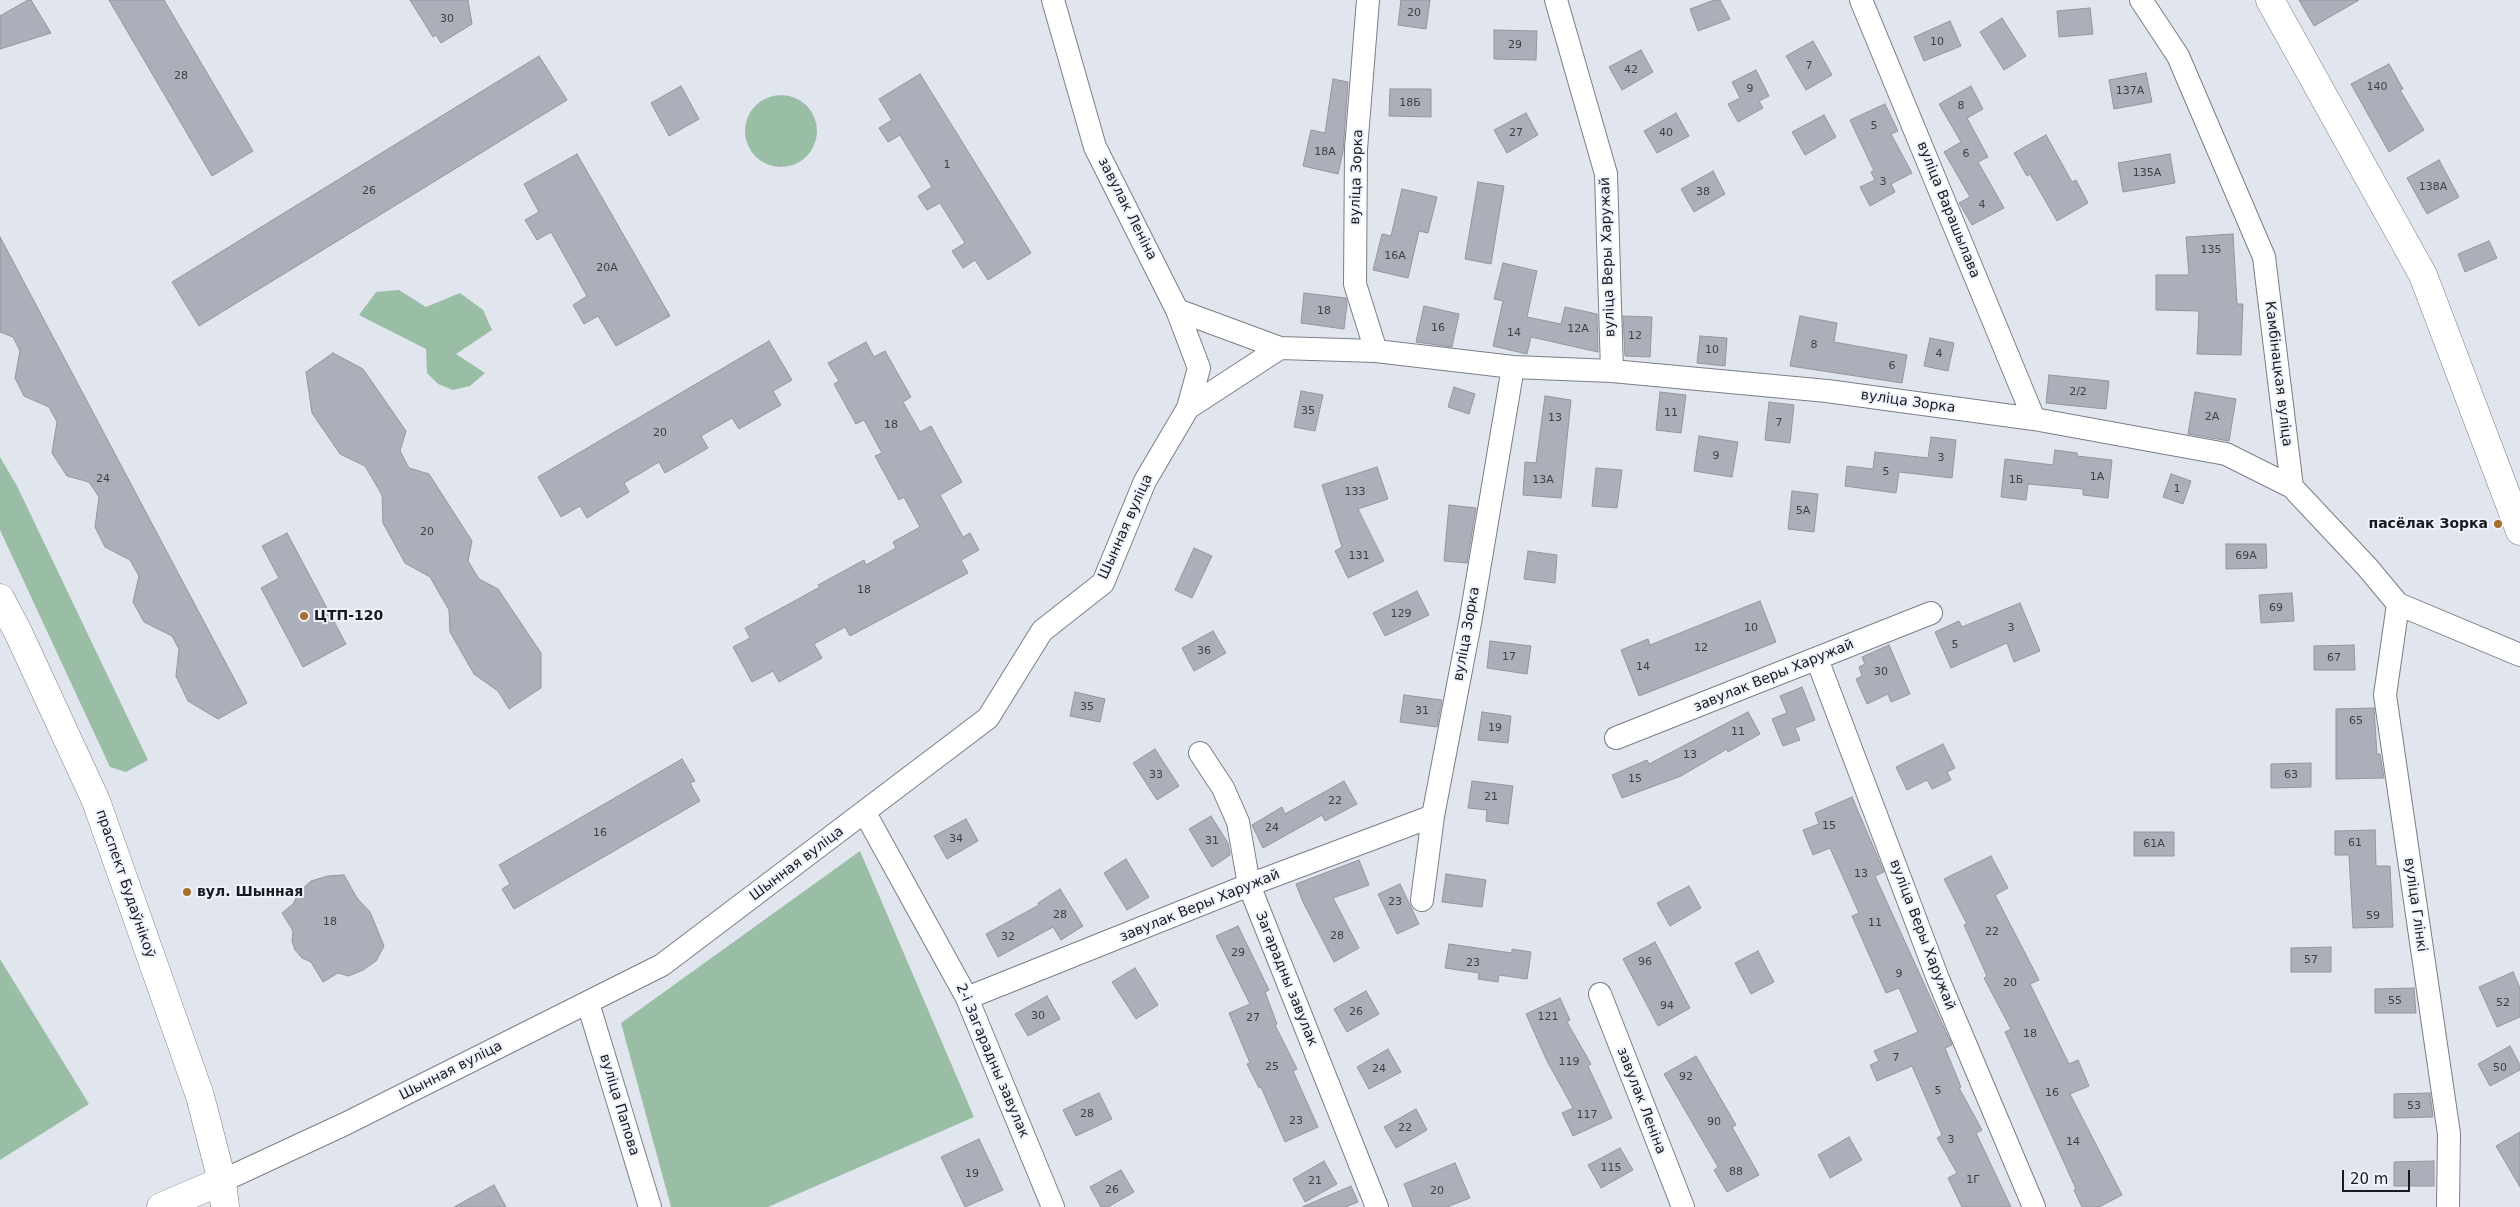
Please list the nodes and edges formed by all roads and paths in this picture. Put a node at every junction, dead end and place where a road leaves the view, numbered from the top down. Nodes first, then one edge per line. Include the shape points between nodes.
1 (1053, 0) edge
2 (1368, 0) edge
3 (1556, 0) edge
4 (1861, 0) edge
5 (2141, 0) edge
6 (2270, 0) edge
7 (1177, 310) junction
8 (1280, 348) junction
9 (1376, 351) junction
10 (1513, 367) junction
11 (1612, 371) junction
12 (1188, 408) junction
13 (2034, 420) junction
14 (2292, 487) junction
15 (2520, 531) edge
16 (0, 598) edge
17 (2398, 604) junction
18 (1931, 613) dead end
19 (2520, 655) edge
20 (1817, 659) junction
21 (1616, 738) dead end
22 (1200, 752) dead end
23 (865, 813) junction
24 (1434, 816) junction
25 (1249, 885) junction
26 (1422, 900) dead end
27 (1600, 994) dead end
28 (967, 998) junction
29 (588, 1002) junction
30 (224, 1194) edge
31 (162, 1207) edge
32 (240, 1207) edge
33 (650, 1207) edge
34 (1053, 1207) edge
35 (1377, 1207) edge
36 (1683, 1207) edge
37 (2034, 1207) edge
38 (2448, 1207) edge

1 - 7 street, завулак Леніна via 1096,147
2 - 9 street, вуліца Зорка via 1356,149 1355,284
3 - 11 street, вуліца Веры Харужай via 1606,174
4 - 13 street, вуліца Варашылава
5 - 14 street, Камбінацкая вуліца via 2178,56 2264,257
6 - 15 main road via 2423,275
7 - 8 street
7 - 12 street, завулак Леніна via 1199,368
8 - 9 street, вуліца Зорка
8 - 12 street, Шынная вуліца
9 - 10 street, вуліца Зорка
10 - 11 street, вуліца Зорка
10 - 24 street, вуліца Зорка
11 - 13 street, вуліца Зорка via 1826,390
12 - 23 street, Шынная вуліца via 1145,481 1103,583 1042,631 988,718
13 - 14 street, вуліца Зорка via 2226,454
14 - 17 street
16 - 30 main road, праспект Будаўнікоў via 96,801 200,1096
17 - 19 street
17 - 38 street, вуліца Глінкі via 2385,696 2449,1134
18 - 20 street, завулак Веры Харужай
20 - 21 street, завулак Веры Харужай
20 - 37 street, вуліца Веры Харужай via 1938,979
22 - 25 street, Загарадны завулак via 1223,788 1238,822
23 - 28 street, 2-і Загарадны завулак
23 - 29 street, Шынная вуліца via 662,965
24 - 25 street, завулак Веры Харужай
24 - 26 street, вуліца Зорка
25 - 28 street, завулак Веры Харужай
25 - 35 street, Загарадны завулак
27 - 36 street, завулак Леніна
28 - 34 street, 2-і Загарадны завулак
29 - 30 street, Шынная вуліца via 345,1124
29 - 33 street, вуліца Папова
30 - 31 main road, Шынная вуліца
30 - 32 main road, праспект Будаўнікоў

